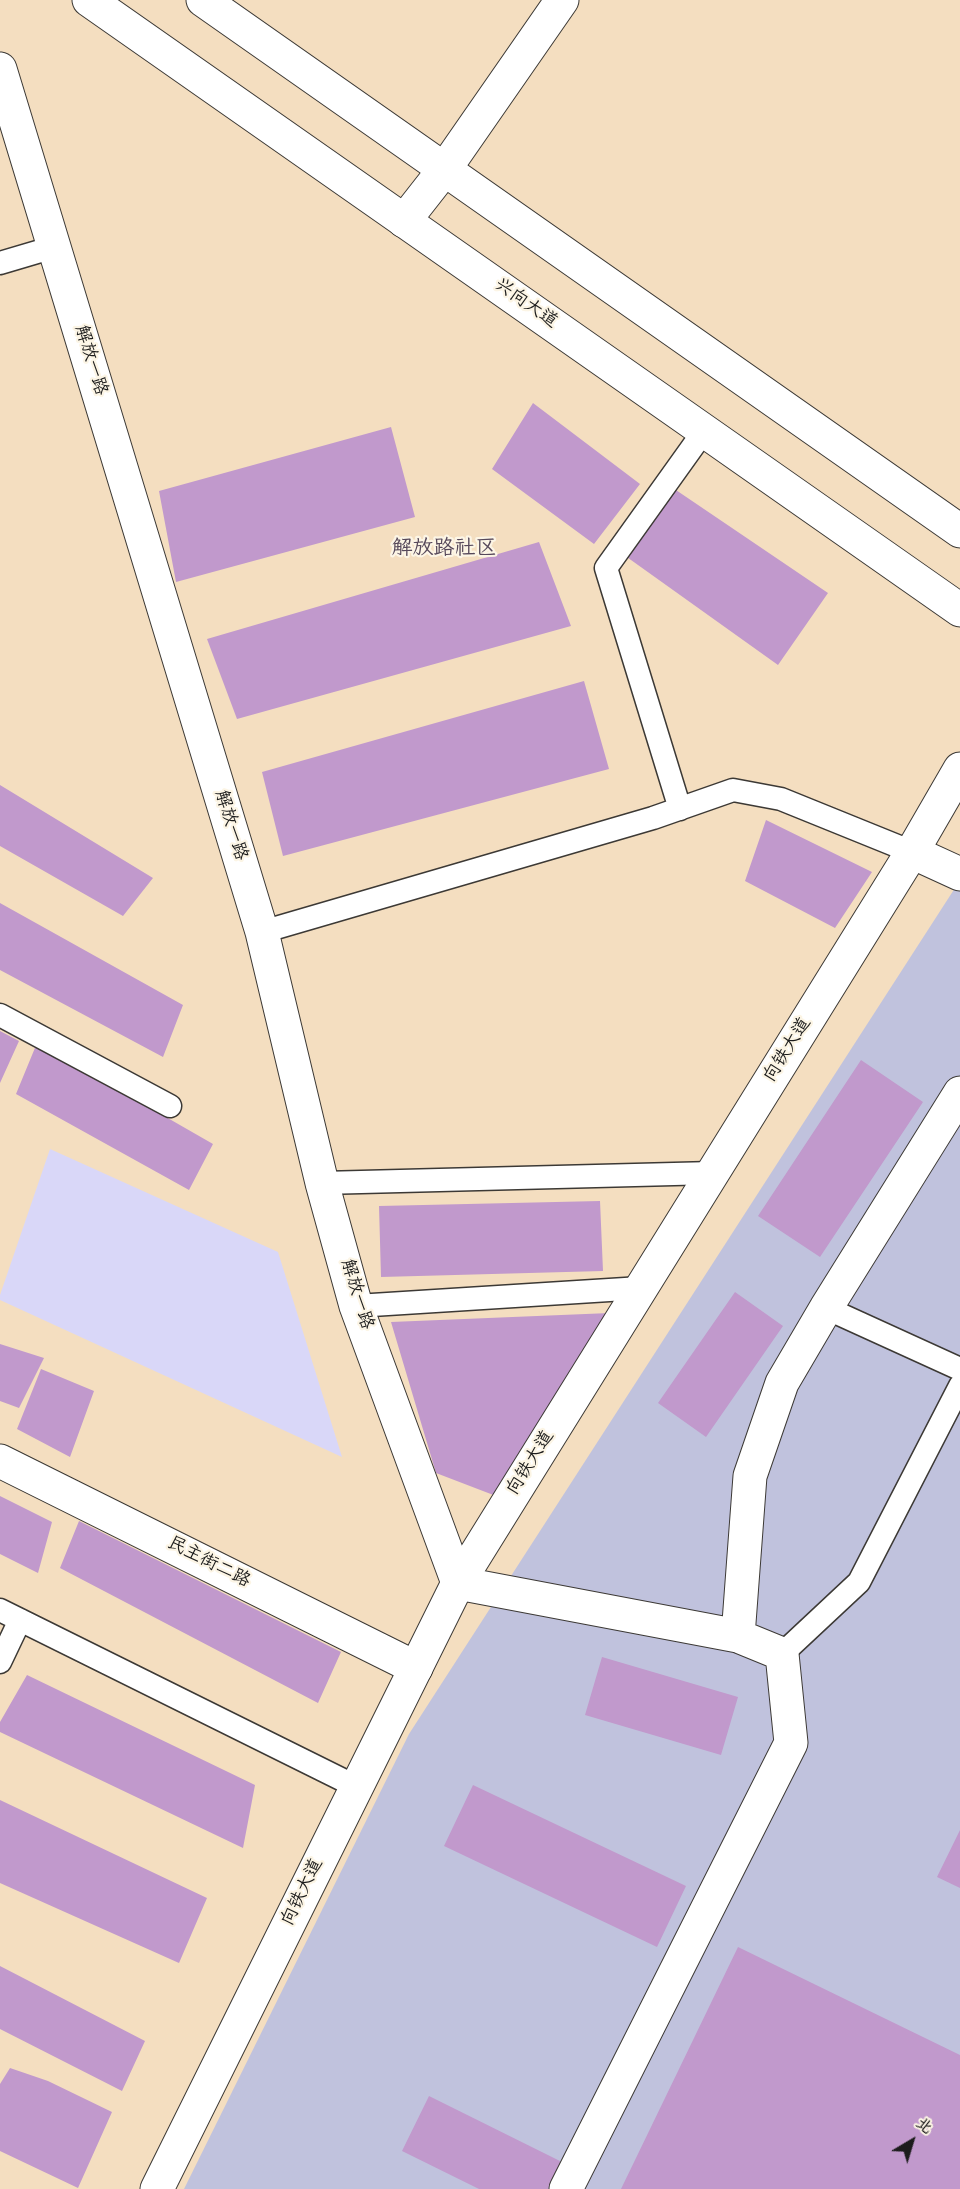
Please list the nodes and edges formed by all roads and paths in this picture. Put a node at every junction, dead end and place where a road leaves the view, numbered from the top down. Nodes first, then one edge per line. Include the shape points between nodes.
1 (89, 0) edge
2 (203, 0) edge
3 (562, 0) edge
4 (0, 69) edge
5 (444, 170) junction
6 (404, 221) junction
7 (54, 247) junction
8 (0, 263) edge
9 (704, 431) junction
10 (960, 531) edge
11 (960, 610) edge
12 (960, 769) edge
13 (680, 809) junction
14 (912, 852) junction
15 (960, 874) edge
16 (262, 932) junction
17 (0, 1015) edge
18 (960, 1093) edge
19 (170, 1106) dead end
20 (713, 1173) junction
21 (322, 1183) junction
22 (641, 1288) junction
23 (356, 1306) junction
24 (826, 1308) junction
25 (960, 1369) edge
26 (960, 1386) edge
27 (0, 1461) edge
28 (458, 1582) junction
29 (10, 1615) edge
30 (738, 1636) junction
31 (782, 1654) junction
32 (0, 1662) edge
33 (416, 1668) junction
34 (357, 1787) junction
35 (157, 2189) edge
36 (566, 2189) edge

1 - 6 street, 兴向大道
2 - 5 street
3 - 5 street
4 - 7 street, 解放一路
5 - 6 street
5 - 10 street
6 - 9 street, 兴向大道
7 - 8 lane
7 - 16 street, 解放一路
9 - 11 street, 兴向大道
9 - 13 lane via 606,568
12 - 14 street, 向铁大道
13 - 14 lane via 733,790 771,797
13 - 16 lane
14 - 15 street
14 - 20 street, 向铁大道
16 - 21 street, 解放一路
17 - 19 lane
18 - 24 street
20 - 21 lane
20 - 22 street, 向铁大道
21 - 23 street, 解放一路
22 - 23 lane
22 - 28 street, 向铁大道
23 - 28 street, 解放一路
24 - 25 lane
24 - 30 street via 782,1383 750,1476
26 - 31 lane via 859,1582
27 - 33 street, 民主街二路
28 - 30 street
28 - 33 street, 向铁大道
29 - 32 lane
29 - 34 lane
30 - 31 street
31 - 36 street via 790,1743
33 - 34 street, 向铁大道
34 - 35 street, 向铁大道

